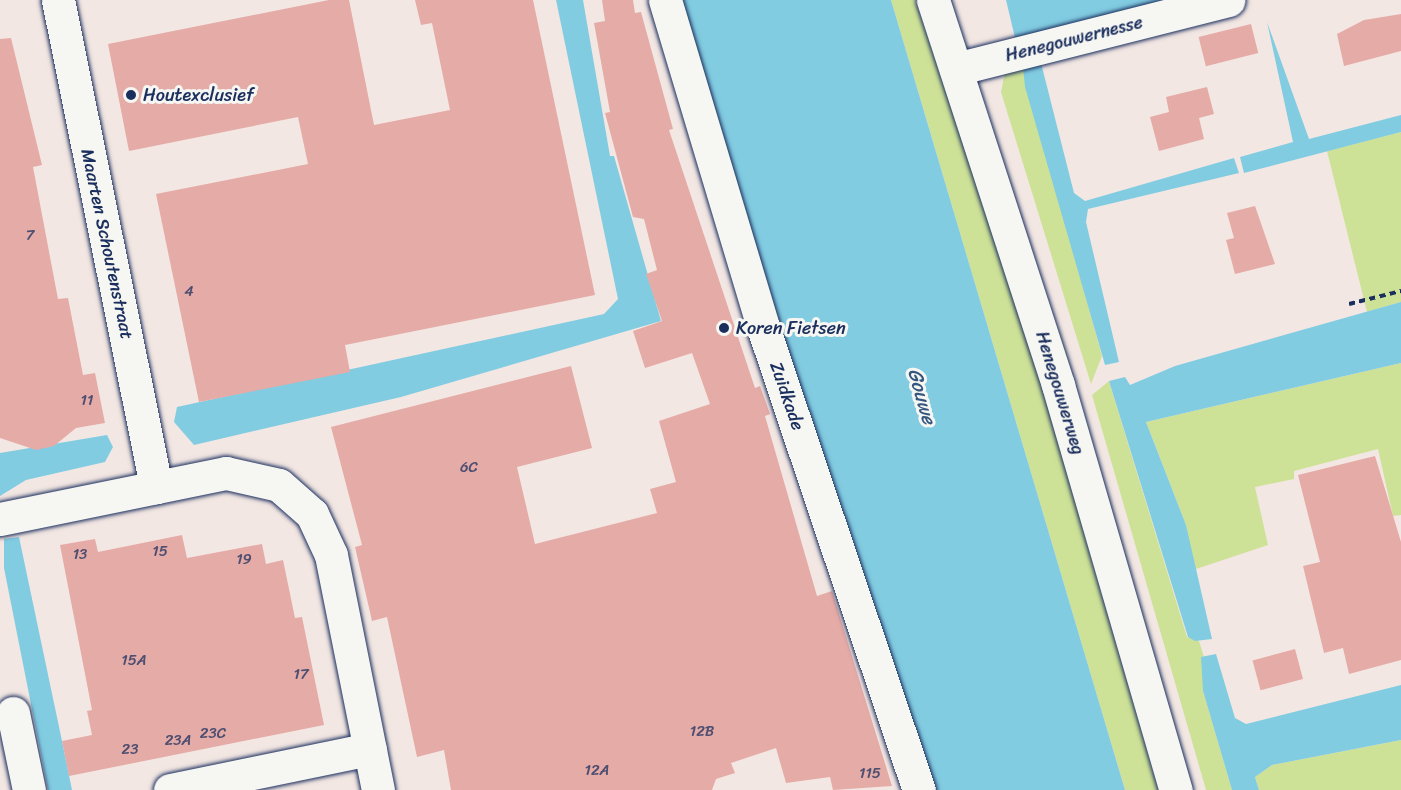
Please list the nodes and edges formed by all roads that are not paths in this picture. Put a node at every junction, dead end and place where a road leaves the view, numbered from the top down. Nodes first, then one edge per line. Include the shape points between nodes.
1 (58, 0) edge
2 (666, 0) edge
3 (933, 0) edge
4 (1228, 0) edge
5 (956, 69) junction
6 (156, 487) junction
7 (0, 519) edge
8 (13, 713) dead end
9 (370, 749) junction
10 (29, 790) edge
11 (170, 790) edge
12 (378, 790) edge
13 (919, 790) edge
14 (1176, 790) edge

1 - 6 street, Maarten Schoutenstraat
2 - 13 street, Zuidkade via 764,327
3 - 5 street, Henegouwerweg
4 - 5 street, Henegouwernesse
5 - 14 street, Henegouwerweg via 1058,386
6 - 7 street
6 - 9 street via 226,473 253,476 279,485 312,514 331,555
8 - 10 street
9 - 11 street
9 - 12 street

